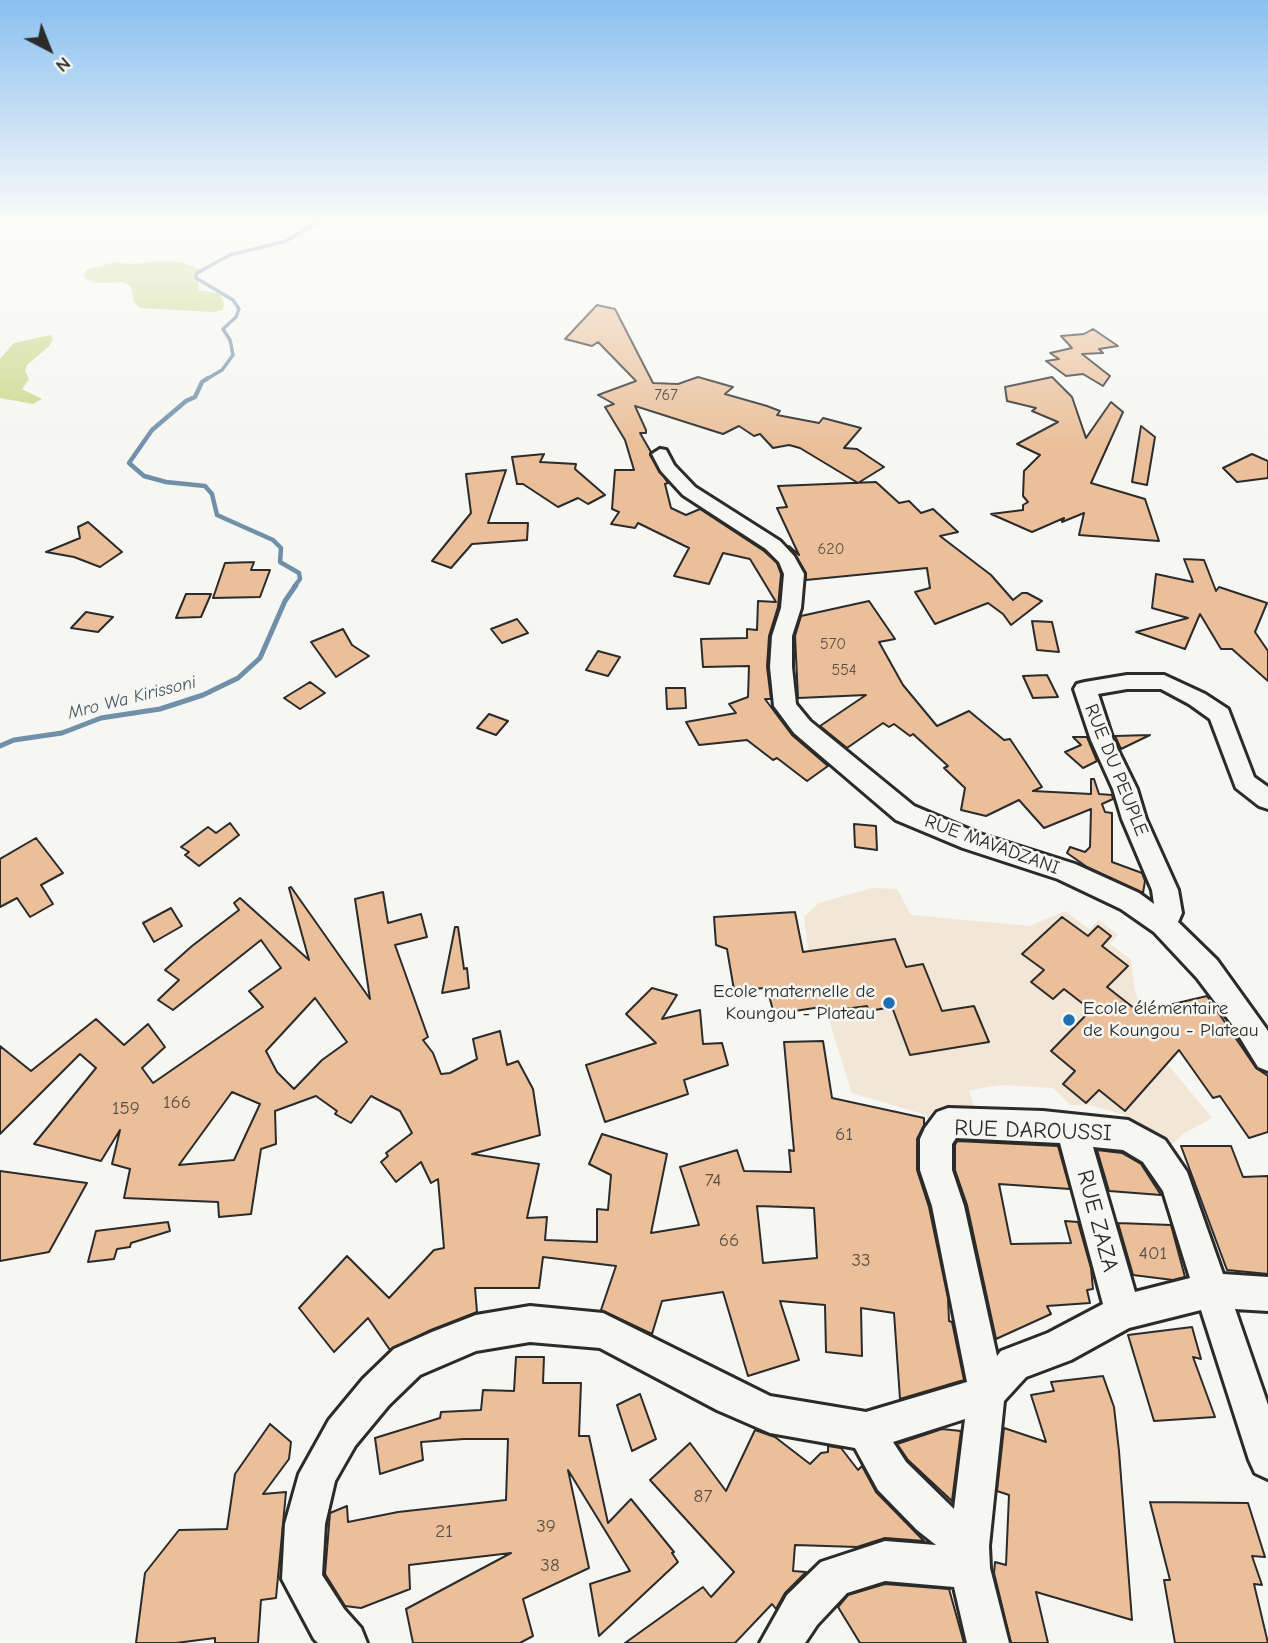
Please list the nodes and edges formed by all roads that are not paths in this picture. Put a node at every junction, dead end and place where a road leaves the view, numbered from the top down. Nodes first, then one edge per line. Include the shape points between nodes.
1 (660, 454) dead end
2 (1268, 800) edge
3 (1163, 924) junction
4 (1268, 1057) edge
5 (1072, 1129) junction
6 (1210, 1290) junction
7 (1268, 1294) edge
8 (1123, 1312) junction
9 (987, 1392) junction
10 (866, 1431) junction
11 (1268, 1460) edge
12 (969, 1557) junction
13 (346, 1643) edge
14 (781, 1643) edge
15 (988, 1643) edge

1 - 3 street, RUE MAVADZANI via 689,491 773,545 787,560 794,574 781,667 785,706 802,727 905,813 972,841 1066,871 1130,901
2 - 3 street, RUE DU PEUPLE via 1244,782 1220,715 1197,699 1164,682 1085,689 1165,890 1169,913
3 - 4 street, RUE MAVADZANI via 1207,969
5 - 6 street, RUE DAROUSSI via 1128,1135 1154,1151 1177,1183
5 - 8 street, RUE ZAZA
5 - 9 street, RUE DAROUSSI via 948,1124 936,1139 936,1170 948,1206
6 - 7 street
6 - 8 street
6 - 11 street, RUE DAROUSSI
8 - 9 street via 1058,1347 1014,1364
9 - 10 street
9 - 12 street
10 - 12 street via 892,1476
10 - 13 street via 770,1414 603,1331 530,1324 476,1333 432,1350 407,1362 376,1392 342,1433 318,1474 305,1524 302,1579
12 - 14 street via 885,1561 835,1576 802,1610
12 - 15 street

